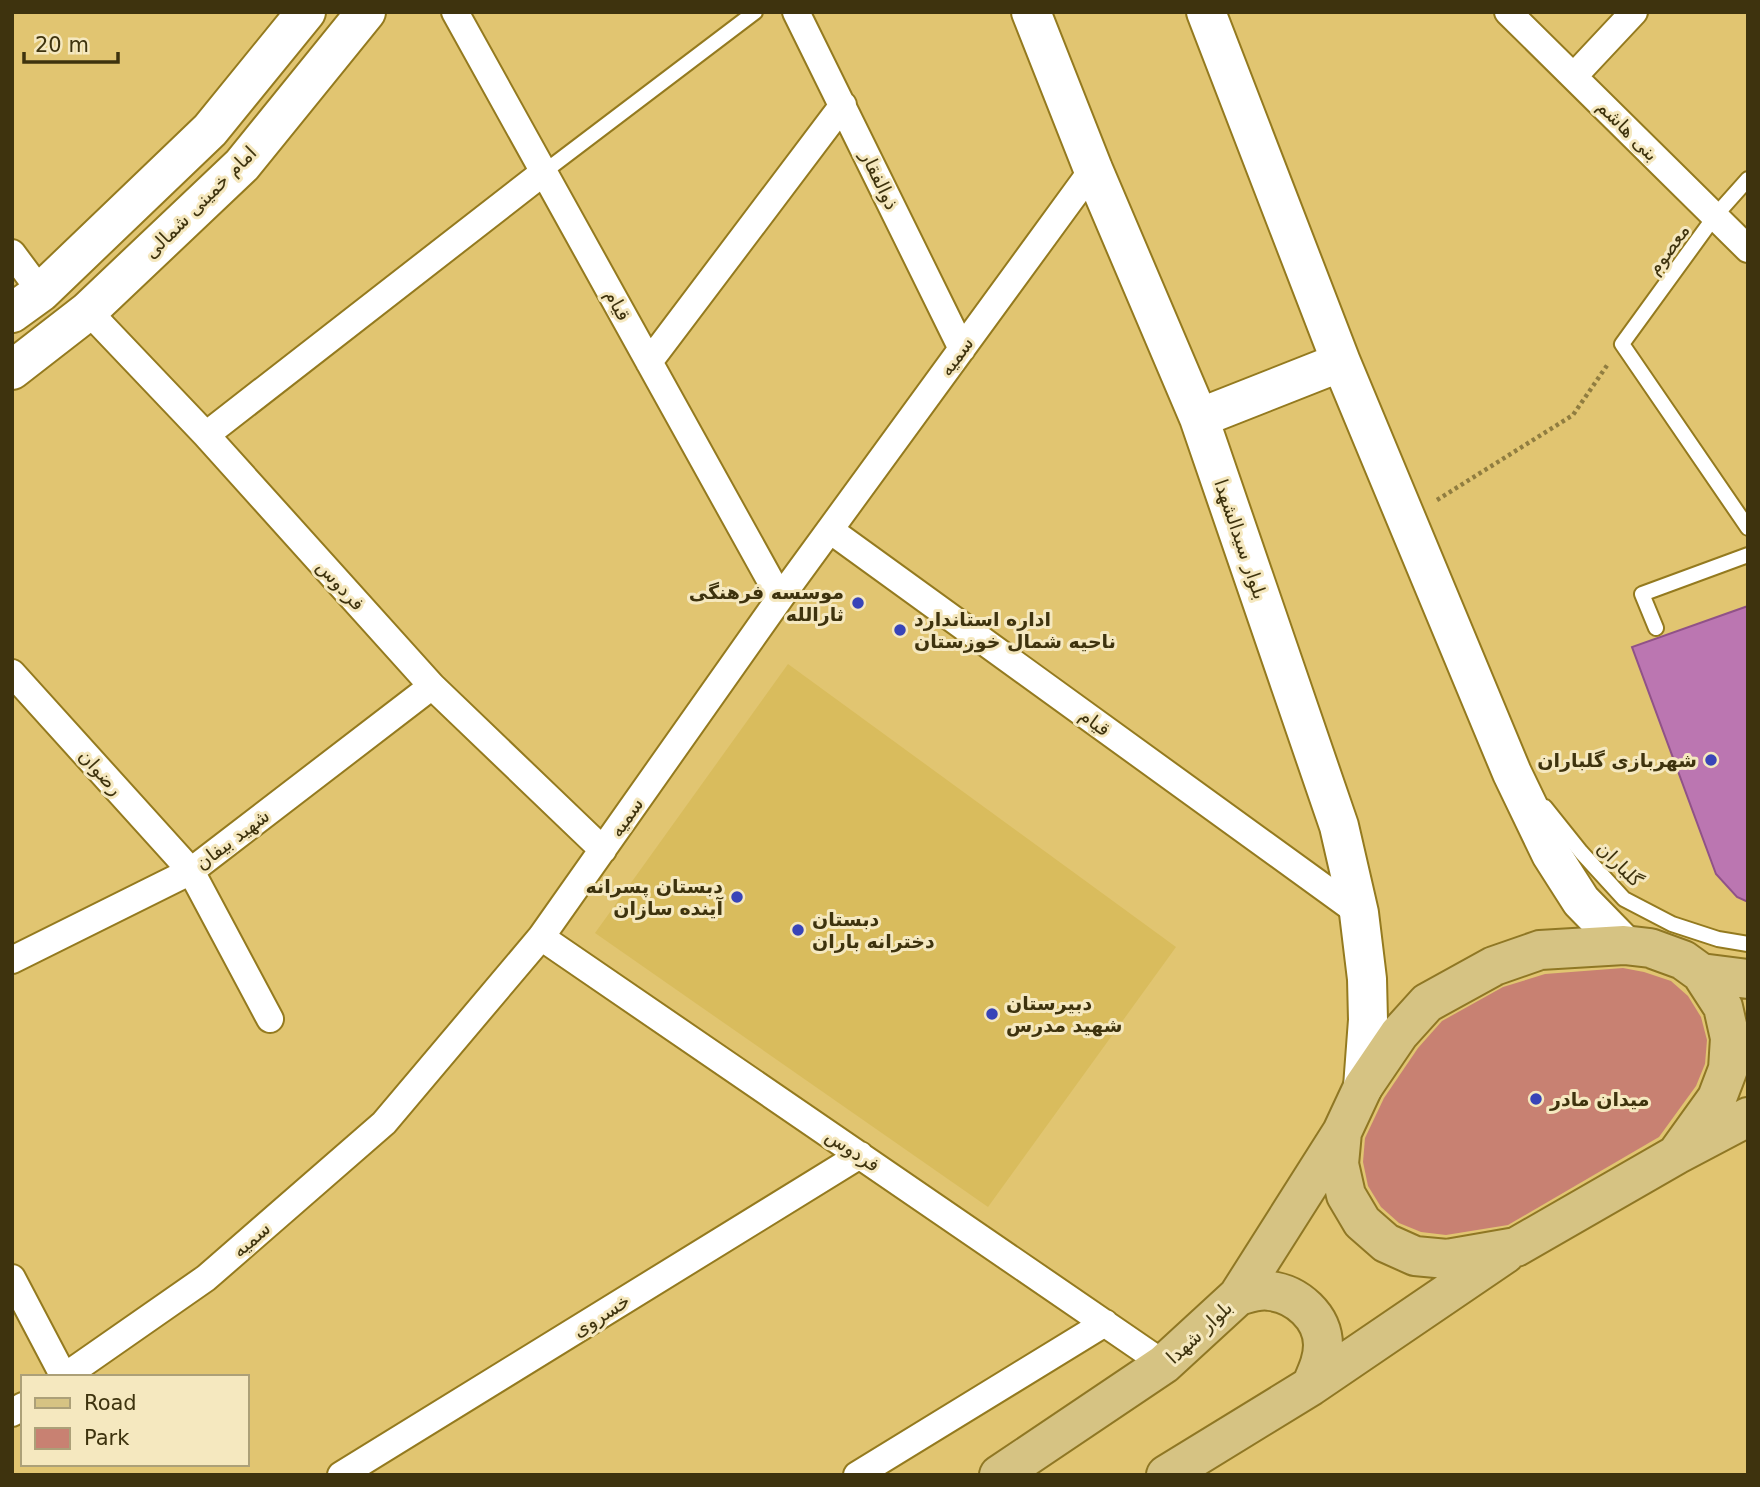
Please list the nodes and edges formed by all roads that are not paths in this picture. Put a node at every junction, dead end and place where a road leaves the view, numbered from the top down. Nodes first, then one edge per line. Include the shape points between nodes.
1 (306, 12) edge
2 (366, 12) edge
3 (456, 12) edge
4 (755, 12) edge
5 (796, 12) edge
6 (1031, 12) edge
7 (1508, 12) edge
8 (1634, 12) edge
9 (1207, 13) edge
10 (1574, 76) junction
11 (843, 106) junction
12 (1093, 169) junction
13 (544, 172) junction
14 (1748, 179) edge
15 (1715, 216) junction
16 (1748, 249) edge
17 (12, 253) edge
18 (27, 302) edge
19 (88, 312) junction
20 (962, 349) junction
21 (649, 362) junction
22 (1341, 362) junction
23 (12, 370) edge
24 (1199, 418) junction
25 (206, 435) junction
26 (1748, 528) edge
27 (830, 530) junction
28 (1748, 555) edge
29 (780, 598) junction
30 (1656, 628) dead end
31 (12, 673) edge
32 (432, 686) junction
33 (1504, 755) junction
34 (603, 850) junction
35 (191, 871) junction
36 (1359, 913) junction
37 (541, 937) junction
38 (1748, 944) edge
39 (1623, 945) junction
40 (12, 960) edge
41 (1701, 973) junction
42 (1748, 979) edge
43 (270, 1020) dead end
44 (1363, 1087) junction
45 (1748, 1117) edge
46 (1342, 1132) junction
47 (1676, 1154) junction
48 (860, 1155) junction
49 (1516, 1247) junction
50 (12, 1278) edge
51 (1238, 1296) junction
52 (1105, 1323) junction
53 (1164, 1364) junction
54 (63, 1375) edge
55 (67, 1375) edge
56 (1311, 1386) junction
57 (341, 1475) edge
58 (858, 1475) edge
59 (999, 1475) edge
60 (1167, 1475) edge

1 - 18 main road via 210,130
2 - 19 main road, امام خمینی شمالی via 242,165
3 - 13 street, قیام
4 - 13 lane
5 - 11 street, ذوالفقار
6 - 12 main road, بلوار سیدالشهدا
7 - 10 street, بنی هاشم
8 - 10 street
9 - 22 main road
10 - 15 street, بنی هاشم
11 - 20 street, ذوالفقار
11 - 21 street
12 - 20 street, سمیه
12 - 24 main road, بلوار سیدالشهدا
13 - 21 street, قیام
13 - 25 street
14 - 15 lane, معصوم
15 - 16 street, بنی هاشم
15 - 26 lane, معصوم via 1622,344
17 - 18 street
19 - 23 main road, امام خمینی شمالی
19 - 25 street, فردوس
20 - 27 street, سمیه
21 - 29 street, قیام
22 - 24 main road
22 - 33 main road
24 - 36 main road, بلوار سیدالشهدا via 1339,826
25 - 32 street, فردوس
27 - 29 street, سمیه
27 - 36 street, قیام
28 - 30 lane via 1642,594
29 - 34 street, سمیه
31 - 35 street, رضوان
32 - 34 street, فردوس
32 - 35 street, شهید بیفان
33 - 38 lane, گلباران via 1624,899 1672,924
33 - 39 main road via 1551,854 1581,901
34 - 37 street, سمیه
35 - 40 street, شهید بیفان
35 - 43 street, رضوان
36 - 44 main road, بلوار سیدالشهدا via 1368,1020
37 - 48 street, فردوس
37 - 55 street, سمیه via 384,1123 206,1278
39 - 41 main road via 1650,948 1683,960
39 - 44 main road via 1541,950 1464,981 1427,1003
41 - 42 main road
41 - 47 main road via 1723,1007 1730,1038 1728,1069 1717,1098
44 - 46 main road
45 - 47 main road
46 - 49 main road via 1339,1164 1346,1195 1362,1222 1386,1243 1415,1255 1447,1259
46 - 51 main road, بلوار شهدا
47 - 49 main road
48 - 52 street, فردوس
48 - 57 street, خسروی
49 - 56 main road
50 - 54 street
51 - 53 main road, بلوار شهدا
51 - 56 main road via 1269,1290 1285,1294 1312,1313 1323,1342 1321,1363
52 - 53 street, فردوس
52 - 58 street
53 - 59 main road, بلوار شهدا
56 - 60 main road

